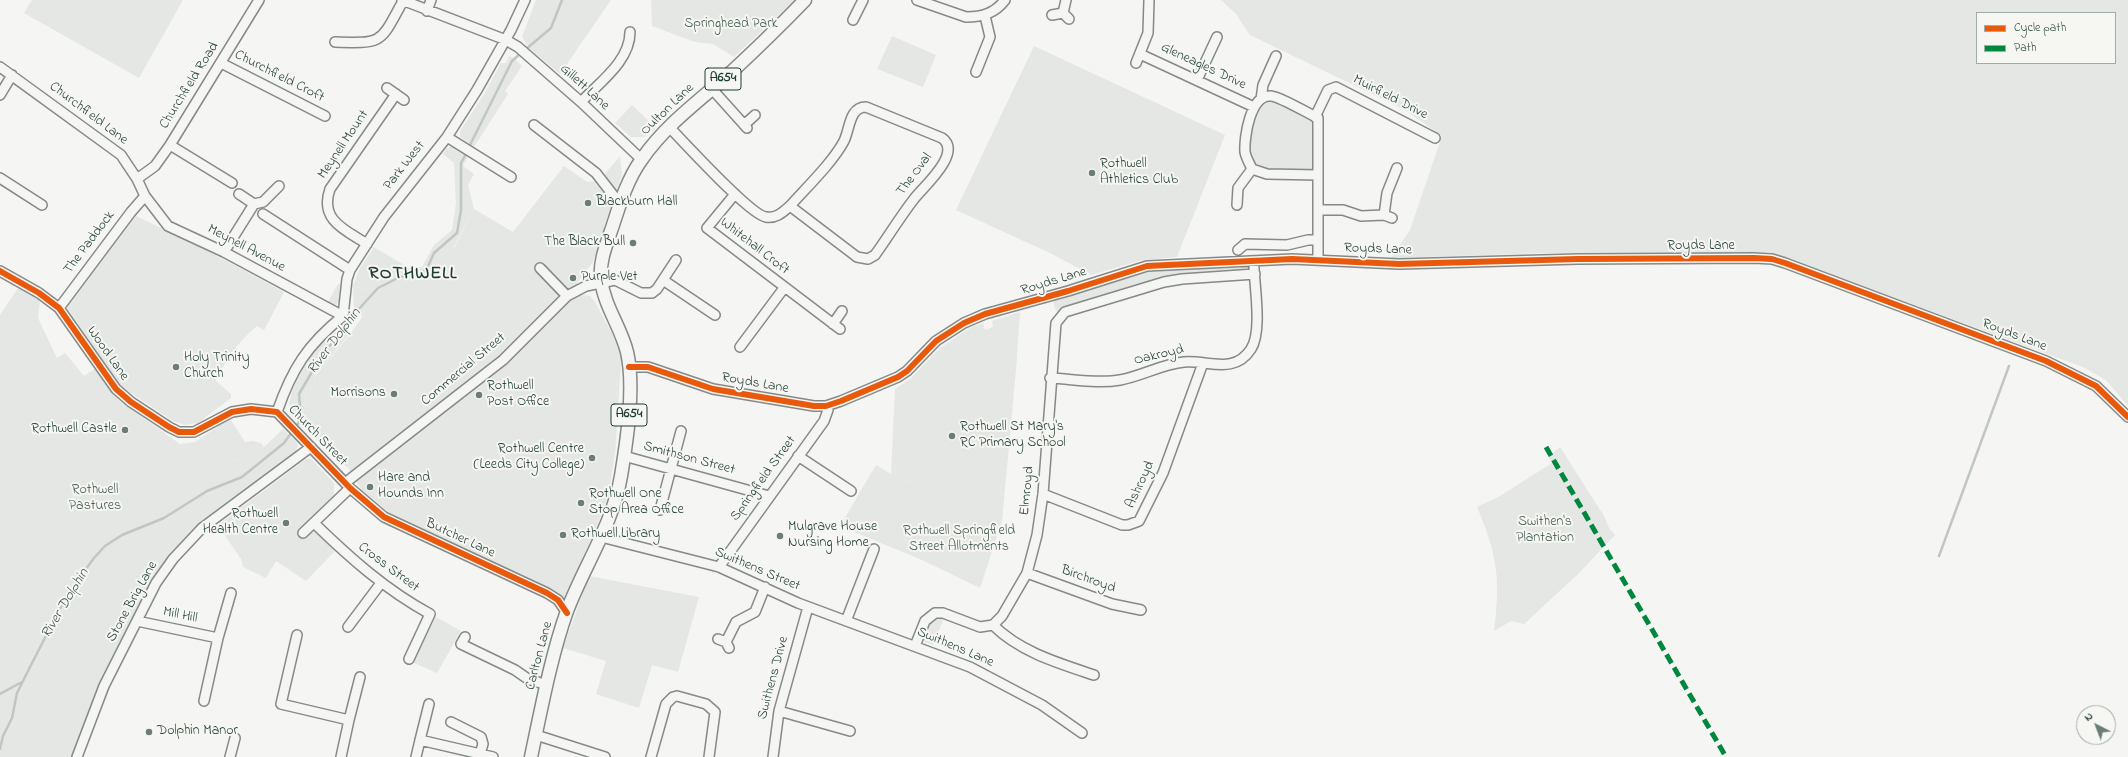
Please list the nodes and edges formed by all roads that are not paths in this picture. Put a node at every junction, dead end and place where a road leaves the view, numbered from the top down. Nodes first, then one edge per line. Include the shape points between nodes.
1 (259, 0) edge
2 (402, 0) edge
3 (432, 0) edge
4 (525, 0) edge
5 (805, 0) edge
6 (864, 0) edge
7 (917, 0) edge
8 (1005, 0) edge
9 (1066, 0) edge
10 (1149, 0) edge
11 (927, 2) edge
12 (427, 10) junction
13 (844, 15) dead end
14 (985, 16) junction
15 (1052, 16) dead end
16 (630, 32) dead end
17 (1217, 37) dead end
18 (506, 40) junction
19 (336, 42) dead end
20 (1140, 54) junction
21 (1276, 56) dead end
22 (221, 63) junction
23 (1136, 63) dead end
24 (0, 67) edge
25 (976, 72) dead end
26 (12, 75) junction
27 (1197, 80) junction
28 (387, 88) dead end
29 (712, 89) junction
30 (396, 94) junction
31 (0, 95) edge
32 (1261, 99) junction
33 (404, 100) dead end
34 (581, 102) junction
35 (1254, 107) junction
36 (325, 116) dead end
37 (755, 116) dead end
38 (1316, 117) junction
39 (534, 125) dead end
40 (670, 128) junction
41 (447, 137) junction
42 (1435, 138) dead end
43 (170, 145) junction
44 (641, 159) junction
45 (1397, 168) dead end
46 (1252, 169) junction
47 (1318, 175) junction
48 (512, 177) dead end
49 (0, 178) edge
50 (137, 179) junction
51 (232, 183) dead end
52 (279, 186) dead end
53 (239, 194) dead end
54 (735, 194) junction
55 (145, 196) junction
56 (254, 204) junction
57 (620, 204) junction
58 (42, 205) dead end
59 (790, 206) junction
60 (1237, 206) dead end
61 (1318, 210) junction
62 (270, 215) dead end
63 (1318, 240) junction
64 (367, 244) junction
65 (1238, 250) dead end
66 (224, 252) junction
67 (676, 260) dead end
68 (1318, 260) junction
69 (1254, 261) junction
70 (540, 268) dead end
71 (350, 270) junction
72 (0, 271) edge
73 (1255, 274) junction
74 (663, 280) junction
75 (601, 282) junction
76 (784, 288) junction
77 (568, 296) junction
78 (59, 308) junction
79 (842, 311) dead end
80 (715, 315) dead end
81 (343, 316) junction
82 (740, 347) dead end
83 (1203, 363) junction
84 (629, 367) junction
85 (1050, 378) junction
86 (826, 406) junction
87 (277, 412) junction
88 (222, 416) joint
89 (2128, 417) edge
90 (681, 431) dead end
91 (311, 447) junction
92 (624, 456) junction
93 (798, 456) junction
94 (672, 470) junction
95 (348, 485) junction
96 (851, 491) dead end
97 (1043, 494) junction
98 (769, 496) junction
99 (660, 510) dead end
100 (314, 523) junction
101 (303, 533) dead end
102 (601, 537) junction
103 (874, 549) dead end
104 (719, 567) junction
105 (1026, 573) junction
106 (381, 583) junction
107 (765, 587) junction
108 (231, 593) dead end
109 (808, 607) junction
110 (1141, 610) dead end
111 (567, 613) junction
112 (137, 621) junction
113 (846, 621) junction
114 (993, 625) junction
115 (348, 627) dead end
116 (298, 635) dead end
117 (465, 637) dead end
118 (218, 638) junction
119 (724, 643) dead end
120 (915, 646) junction
121 (409, 659) dead end
122 (1094, 675) dead end
123 (360, 676) dead end
124 (547, 685) junction
125 (204, 702) dead end
126 (429, 704) dead end
127 (665, 711) junction
128 (779, 711) junction
129 (674, 714) dead end
130 (349, 720) junction
131 (449, 722) dead end
132 (850, 731) dead end
133 (1082, 733) dead end
134 (536, 735) junction
135 (420, 740) junction
136 (236, 744) dead end
137 (480, 754) junction
138 (77, 757) edge
139 (230, 757) edge
140 (340, 757) edge
141 (416, 757) edge
142 (493, 757) edge
143 (531, 757) edge
144 (605, 757) edge
145 (651, 757) edge
146 (709, 757) edge
147 (773, 757) edge

1 - 22 street, Churchfield Road
2 - 12 street, Gillett Lane
2 - 19 street via 385,33 378,39 367,42
3 - 12 street
4 - 18 street, Park West
5 - 29 main road, Oulton Lane / A654
6 - 13 street via 855,21
7 - 11 street
8 - 14 street via 996,10
9 - 15 street via 1066,16
10 - 20 street, Gleneagles Drive via 1148,33
11 - 14 street via 966,17
12 - 18 street, Gillett Lane
14 - 25 street via 990,37
16 - 34 street via 625,55
17 - 27 street
18 - 34 street, Gillett Lane via 518,47
18 - 41 street, Park West
20 - 23 street, Gleneagles Drive
20 - 27 street, Gleneagles Drive
21 - 32 street via 1263,85
22 - 36 street, Churchfield Croft
22 - 43 street, Churchfield Road
24 - 26 street, Churchfield Lane
26 - 31 street
26 - 50 street, Churchfield Lane via 121,155
27 - 35 street, Gleneagles Drive
28 - 30 street
29 - 37 street via 746,126
29 - 40 main road, Oulton Lane / A654
30 - 33 street
30 - 64 street, Meynell Mount via 330,189 328,196 328,210 334,222
32 - 35 street
32 - 38 street via 1272,96
34 - 44 street, Gillett Lane
35 - 46 street via 1245,141 1245,154
38 - 42 street, Muirfield Drive via 1328,85
38 - 47 street
39 - 57 street via 596,173
40 - 44 main road, Oulton Lane / A654
40 - 54 street, The Oval
41 - 48 street
41 - 64 street, Park West via 401,194
43 - 50 street, Churchfield Road via 155,166
43 - 51 street
44 - 57 main road, A654
45 - 61 street via 1386,192 1388,217 1361,216 1343,210
46 - 47 street via 1267,174
46 - 60 street via 1238,188
47 - 61 street
49 - 58 street
50 - 55 street, Churchfield Lane
52 - 56 street via 263,202
53 - 56 street
54 - 59 street, The Oval via 764,217 776,216
54 - 76 street, Whitehall Croft via 703,225
55 - 66 street, Meynell Avenue via 168,226
55 - 78 street, The Paddock
56 - 66 street
57 - 75 main road, A654 via 602,260
59 - 59 street, The Oval via 838,150 858,109 866,107 942,138 947,143 948,150 938,173 914,199 875,255 868,259 857,257
61 - 63 street
62 - 71 street
63 - 65 street via 1287,245 1245,244
63 - 68 street
64 - 71 street, Park West
66 - 81 street, Meynell Avenue
67 - 74 street
68 - 69 street, Royds Lane
68 - 89 street, Royds Lane via 1399,264 1578,259 1772,259 2046,361 2096,386
69 - 73 street, Oakroyd
69 - 86 street, Royds Lane via 1147,266 985,314 948,332 907,371
70 - 77 street
71 - 81 street, Park West
72 - 78 street, Wood Lane via 39,293
73 - 83 street, Oakroyd via 1257,336 1251,349 1242,359 1229,365
73 - 85 street, Elmroyd via 1182,279 1145,286 1065,312 1057,319
74 - 75 street, Commercial Street via 656,289 647,294 615,280
74 - 80 street
75 - 77 street, Commercial Street via 586,286
75 - 84 main road, A654 via 608,307 627,350
76 - 79 street, Whitehall Croft via 837,327
76 - 82 street, Whitehall Croft
77 - 95 street, Commercial Street via 503,360
78 - 88 street, Wood Lane via 116,389 146,412 169,427 187,433 203,428
81 - 87 street via 307,350 292,375
83 - 85 street, Oakroyd via 1174,364 1120,380
83 - 97 street, Ashroyd via 1163,473 1139,521 1122,525
84 - 86 street, Royds Lane via 654,368 713,389 802,405
84 - 92 main road, A654 via 629,418
85 - 97 street, Elmroyd
86 - 93 street, Springfield Street via 828,410 824,421
87 - 88 street, Church Street via 249,410
87 - 91 street, Church Street
90 - 94 street
91 - 95 street, Church Street
91 - 112 street, Stone Brig Lane via 190,539 156,583
92 - 94 street, Smithson Street
92 - 102 main road, A654 via 616,498
93 - 96 street
93 - 98 street, Springfield Street
94 - 98 street, Smithson Street
94 - 99 street
95 - 100 street, Commercial Street
95 - 111 street, Butcher Lane via 384,517 539,589 554,597
97 - 105 street, Elmroyd via 1037,535
98 - 104 street, Springfield Street
100 - 101 street, Commercial Street
100 - 106 street, Cross Street
102 - 104 street, Swithens Street
102 - 111 main road, Carlton Lane / A654
103 - 113 street
104 - 107 street, Swithens Street
105 - 110 street, Birchroyd via 1112,604
105 - 114 street, Elmroyd via 1002,616
106 - 115 street
106 - 121 street, Cross Street via 402,599 430,614
107 - 109 street, Swithens Street
107 - 119 street via 755,612 736,622
108 - 118 street
109 - 113 street, Swithens Lane
109 - 128 street, Swithens Drive
111 - 124 main road, Carlton Lane / A654
112 - 118 street, Mill Hill
112 - 138 street, Stone Brig Lane via 99,697
113 - 120 street, Swithens Lane
114 - 120 street via 980,627 943,613 935,613 925,621
114 - 122 street via 1034,654
116 - 130 street via 281,704
117 - 124 street via 461,644 528,679
118 - 125 street
120 - 133 street, Swithens Lane via 970,667 1042,705
123 - 130 street
124 - 134 main road, Carlton Lane / A654
126 - 135 street
127 - 129 street
127 - 145 street
127 - 146 street via 669,700 677,696 712,707 715,716
128 - 132 street
128 - 147 street, Swithens Drive
130 - 140 street
131 - 137 street via 481,738 483,744
134 - 143 main road, Carlton Lane / A654
134 - 144 street
135 - 137 street
135 - 141 street
136 - 139 street
137 - 142 street

